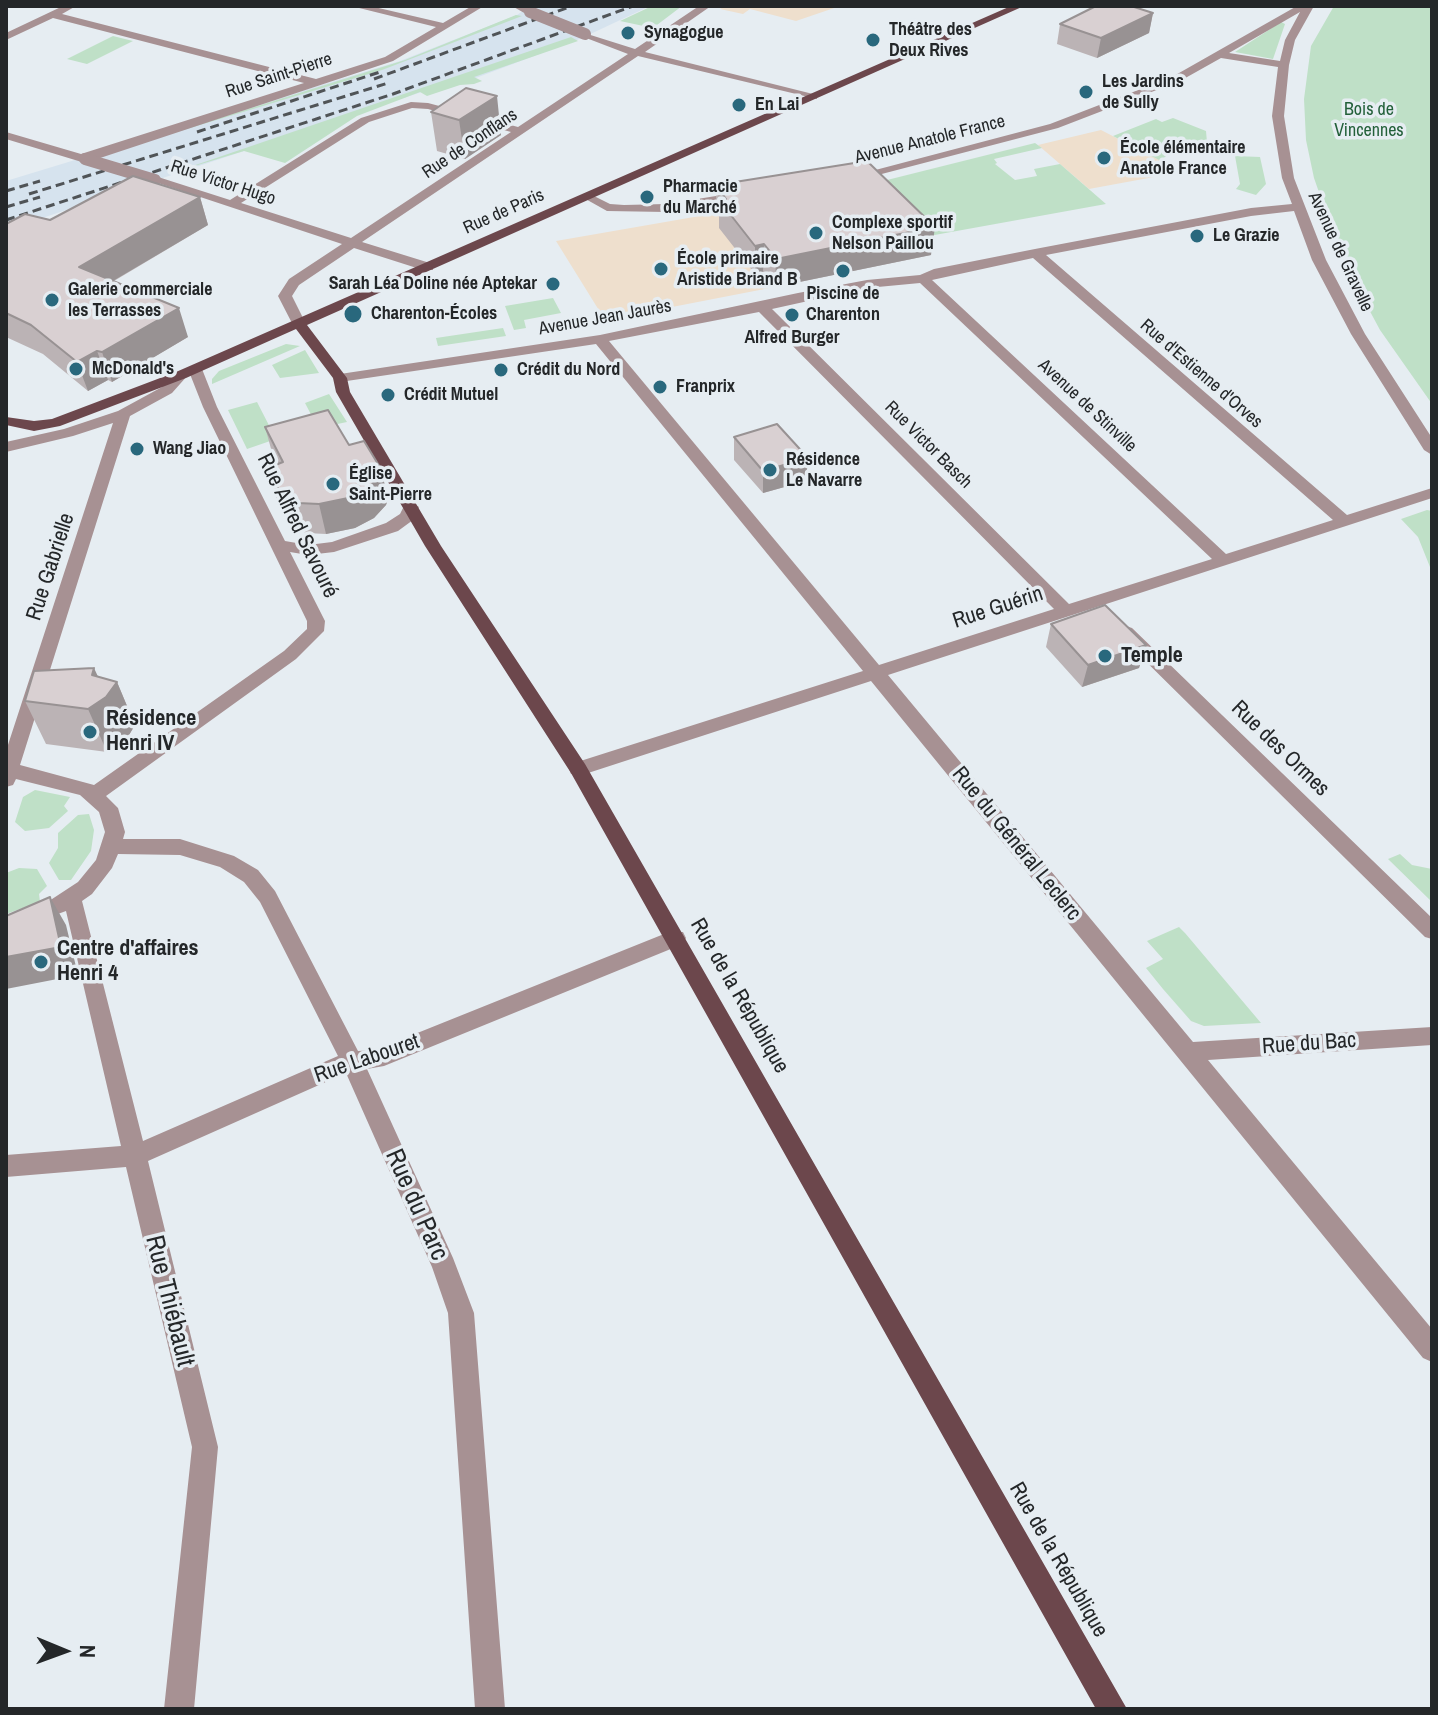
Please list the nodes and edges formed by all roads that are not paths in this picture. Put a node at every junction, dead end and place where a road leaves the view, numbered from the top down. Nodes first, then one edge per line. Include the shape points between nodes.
1 (71, 6) edge
2 (356, 6) edge
3 (479, 6) edge
4 (517, 6) edge
5 (706, 6) edge
6 (1018, 6) edge
7 (1300, 11) edge
8 (52, 15) junction
9 (445, 26) junction
10 (6, 37) edge
11 (637, 52) junction
12 (1222, 55) junction
13 (1284, 65) junction
14 (319, 83) junction
15 (813, 97) junction
16 (521, 131) junction
17 (6, 135) edge
18 (83, 158) junction
19 (831, 182) edge
20 (757, 193) edge
21 (588, 197) junction
22 (232, 204) junction
23 (1297, 207) junction
24 (352, 242) junction
25 (1035, 253) junction
26 (428, 267) junction
27 (923, 279) junction
28 (762, 307) junction
29 (299, 324) junction
30 (600, 339) junction
31 (188, 372) junction
32 (340, 378) junction
33 (123, 414) junction
34 (6, 421) edge
35 (6, 447) edge
36 (1432, 450) edge
37 (1432, 493) edge
38 (411, 507) junction
39 (1344, 521) junction
40 (278, 545) junction
41 (1224, 561) junction
42 (1095, 602) junction
43 (1066, 611) junction
44 (875, 673) junction
45 (578, 769) junction
46 (7, 772) edge
47 (95, 794) junction
48 (112, 846) junction
49 (70, 899) junction
50 (6, 925) edge
51 (1432, 931) edge
52 (676, 938) junction
53 (1432, 1036) edge
54 (1187, 1052) junction
55 (351, 1061) junction
56 (134, 1156) junction
57 (6, 1166) edge
58 (1432, 1349) edge
59 (179, 1709) edge
60 (490, 1709) edge
61 (1112, 1709) edge

1 - 8 street
2 - 9 street
3 - 9 street, Rue Saint-Pierre
4 - 11 street, bridge
5 - 11 street, Rue de Conflans
6 - 15 main road, Rue de Paris
7 - 12 street, Avenue Anatole France
7 - 13 street, Avenue de Gravelle
8 - 10 street
8 - 14 street
9 - 14 street, Rue Saint-Pierre via 389,59
11 - 15 street
11 - 16 street, Rue de Conflans
12 - 13 street
12 - 19 street, Avenue Anatole France via 1176,79 1054,126
13 - 23 street, Avenue de Gravelle via 1278,116
14 - 18 street, Rue Saint-Pierre
15 - 21 main road, Rue de Paris
16 - 22 street via 411,105 365,120
16 - 24 street, Rue de Conflans
17 - 18 street, Rue Victor Hugo
18 - 22 street, Rue Victor Hugo, bridge via 154,187 172,185
20 - 21 street via 636,209 607,207
21 - 26 main road, Rue de Paris
22 - 24 street, Rue Victor Hugo
23 - 25 street, Avenue Jean Jaurès
23 - 36 street, Avenue de Gravelle via 1358,334
24 - 26 street, Rue Victor Hugo
24 - 29 street, Rue de Conflans via 287,289 285,296
25 - 27 street, Avenue Jean Jaurès
25 - 39 street, Rue d'Estienne d'Orves
26 - 29 main road, Rue de Paris
27 - 28 street, Avenue Jean Jaurès via 853,286
27 - 41 street, Avenue de Stinville
28 - 30 street, Avenue Jean Jaurès
28 - 43 street, Rue Victor Basch
29 - 31 main road, Rue de Paris
29 - 32 main road, Rue de la République
30 - 32 street, Avenue Jean Jaurès
30 - 44 street, Rue du Général Leclerc
31 - 33 street, Rue de Paris
31 - 34 main road via 55,423
31 - 40 street, Rue Alfred Savouré
32 - 38 main road, Rue de la République via 343,392
33 - 35 street, Rue de Paris
33 - 46 street, Rue Gabrielle
37 - 39 street, Rue Guérin
38 - 40 street via 392,527 334,547
38 - 45 main road, Rue de la République
39 - 41 street, Rue Guérin
40 - 47 street, Rue Alfred Savouré via 316,621 309,640
41 - 42 street, Rue Guérin
42 - 43 street, Rue Guérin
42 - 51 street, Rue des Ormes
43 - 44 street, Rue Guérin
44 - 45 street, Rue Guérin
44 - 54 street, Rue du Général Leclerc
45 - 52 main road, Rue de la République
46 - 47 street via 70,783
47 - 48 street via 113,819
48 - 49 street via 96,875
48 - 55 street, Rue du Parc via 180,847 227,861 251,876 305,964
49 - 50 street
49 - 56 street, Rue Thiébault
52 - 55 street, Rue Labouret via 376,1059
52 - 61 main road, Rue de la République
53 - 54 street, Rue du Bac
54 - 58 street, Rue du Général Leclerc
55 - 56 street, Rue Labouret
55 - 60 street, Rue du Parc via 461,1313
56 - 57 street, Rue Labouret
56 - 59 street, Rue Thiébault via 205,1447

